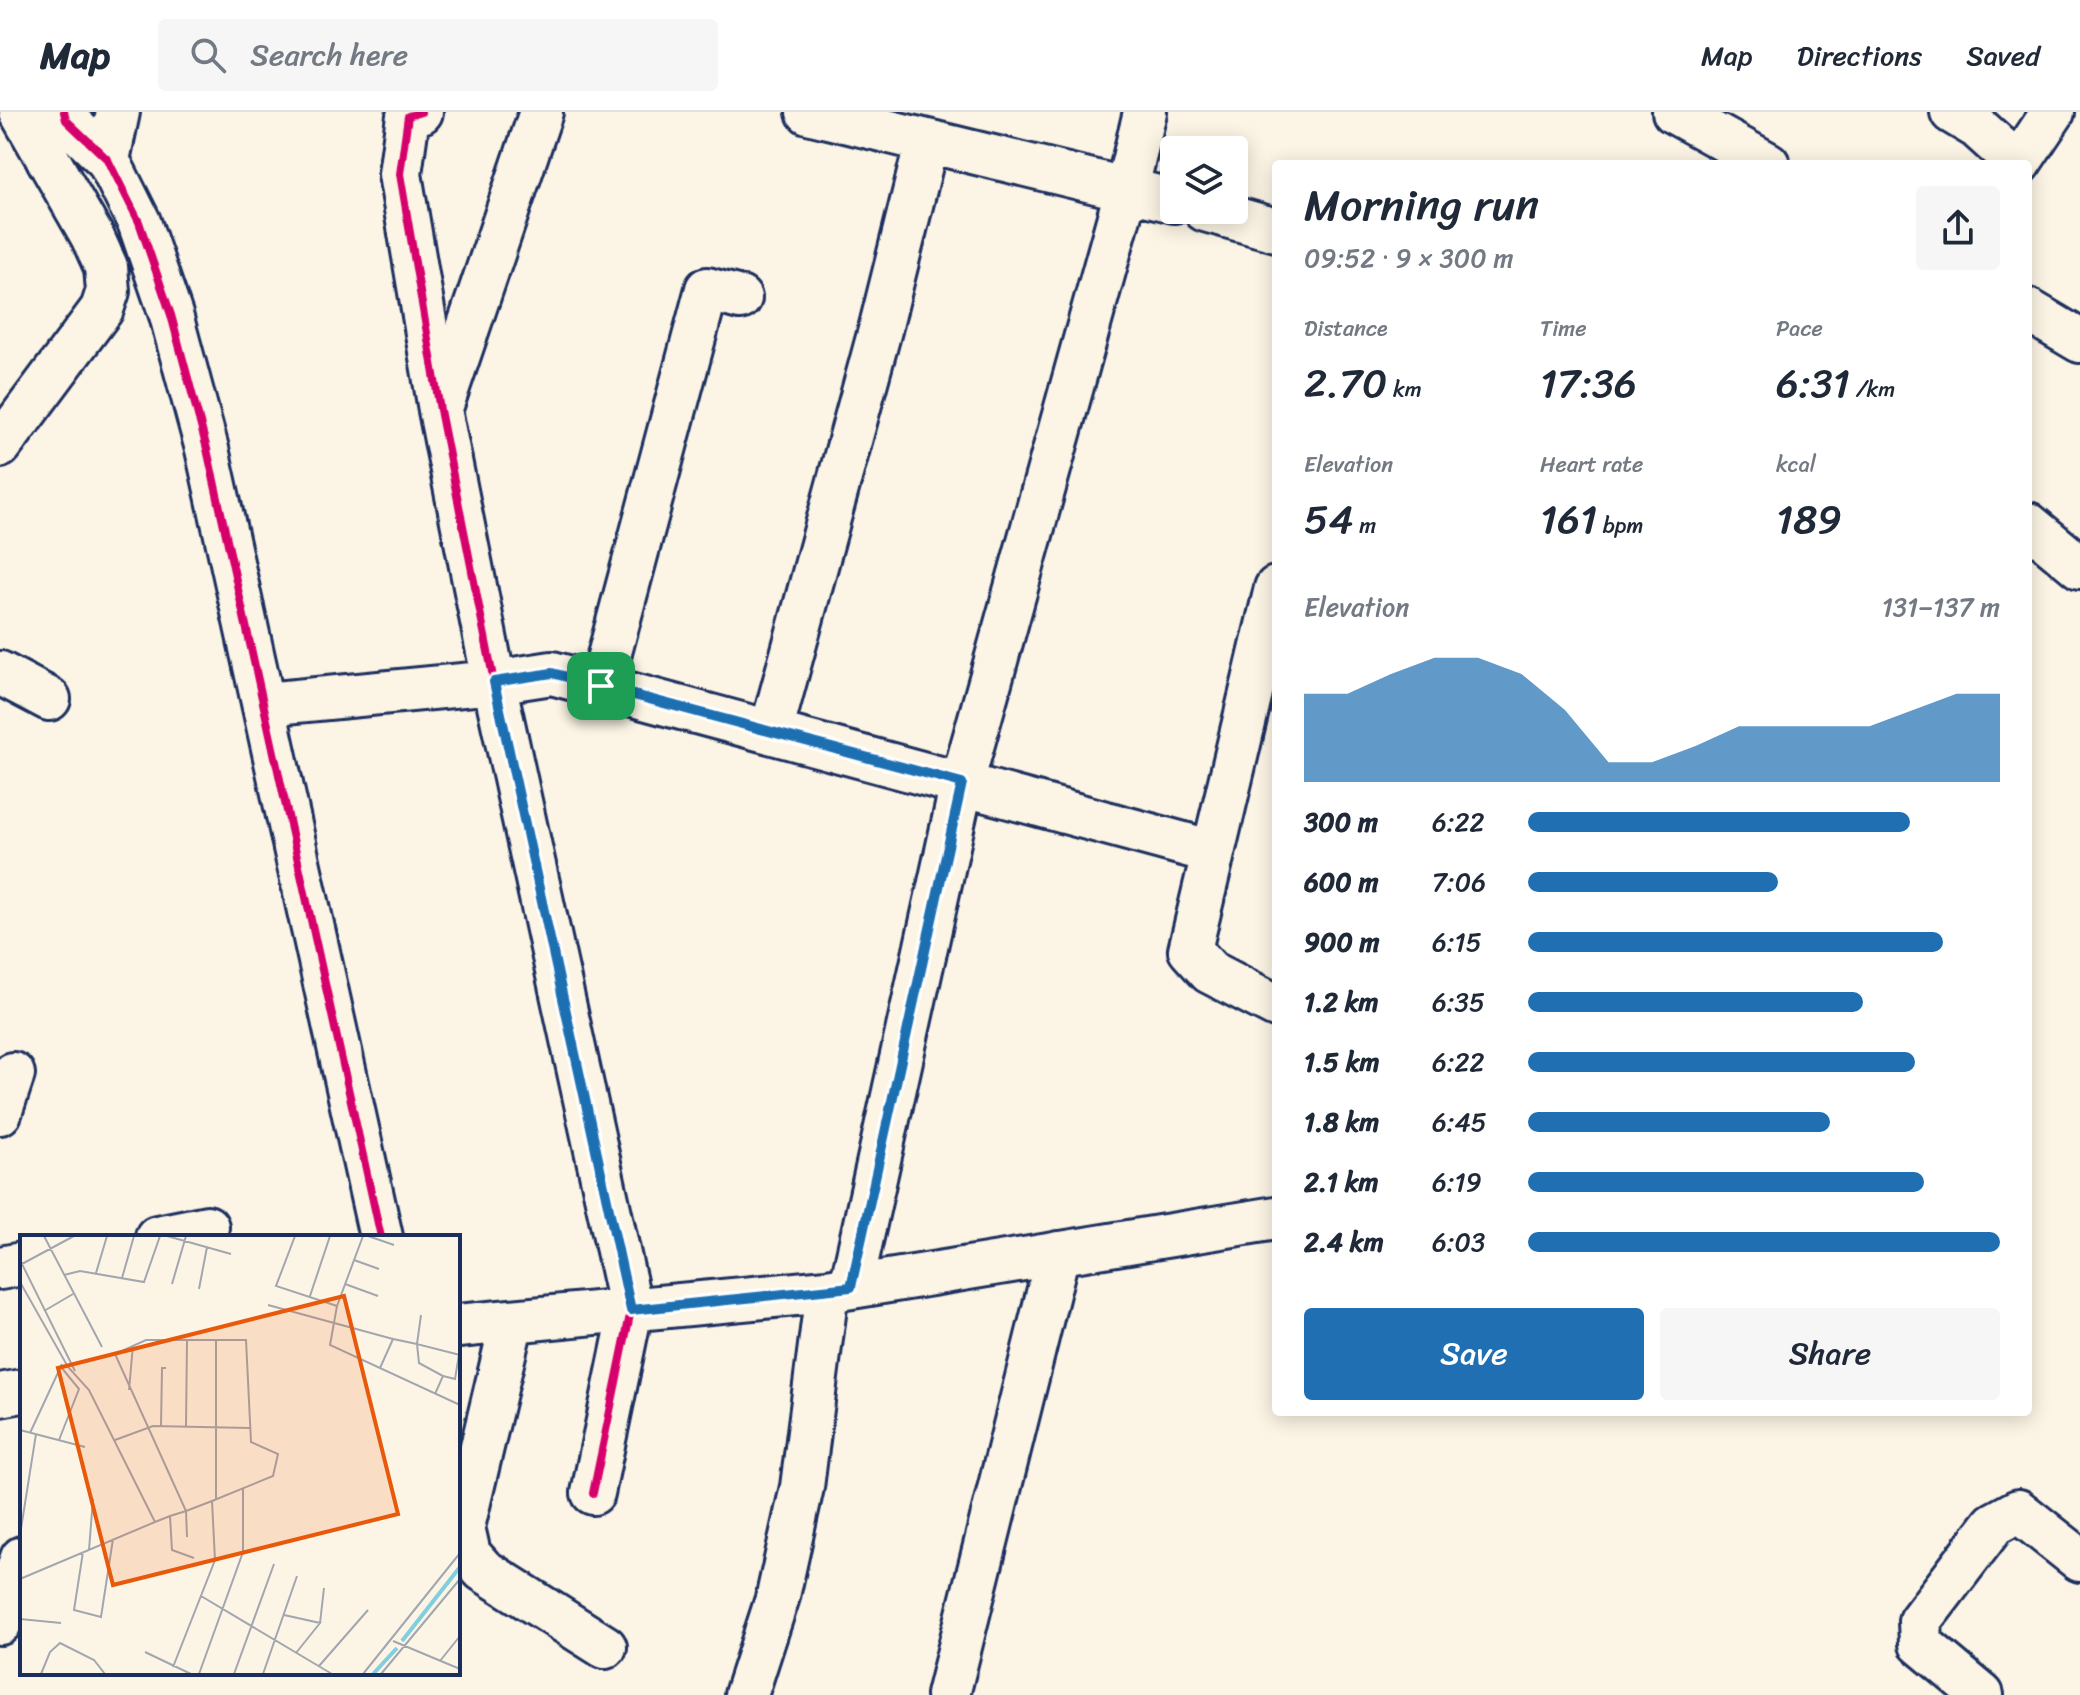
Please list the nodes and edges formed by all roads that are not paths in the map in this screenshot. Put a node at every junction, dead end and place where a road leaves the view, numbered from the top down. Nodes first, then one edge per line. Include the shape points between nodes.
1 (18, 112) edge
2 (64, 112) edge
3 (118, 112) edge
4 (421, 112) edge
5 (541, 112) edge
6 (808, 112) edge
7 (1145, 112) edge
8 (1674, 112) edge
9 (1952, 112) edge
10 (2053, 112) edge
11 (0, 126) edge
12 (927, 141) junction
13 (108, 160) junction
14 (1761, 160) edge
15 (2014, 160) edge
16 (2021, 160) edge
17 (1127, 188) junction
18 (1160, 197) edge
19 (1248, 222) edge
20 (1272, 229) edge
21 (740, 298) dead end
22 (2032, 312) edge
23 (2080, 341) edge
24 (440, 410) junction
25 (0, 446) edge
26 (2032, 527) edge
27 (2080, 567) edge
28 (1272, 605) edge
29 (0, 673) edge
30 (494, 682) junction
31 (601, 686) junction
32 (49, 699) dead end
33 (265, 704) junction
34 (771, 732) junction
35 (962, 783) junction
36 (1213, 852) junction
37 (1272, 1004) edge
38 (13, 1074) dead end
39 (0, 1113) edge
40 (1272, 1219) edge
41 (207, 1227) dead end
42 (167, 1235) edge
43 (381, 1235) edge
44 (1058, 1253) junction
45 (20, 1264) edge
46 (0, 1268) edge
47 (839, 1289) junction
48 (631, 1310) junction
49 (512, 1321) junction
50 (460, 1326) edge
51 (20, 1391) edge
52 (0, 1395) edge
53 (593, 1493) dead end
54 (2080, 1560) edge
55 (20, 1564) edge
56 (0, 1623) edge
57 (605, 1647) dead end
58 (746, 1695) edge
59 (948, 1695) edge
60 (1982, 1695) edge

1 - 11 street
1 - 25 street via 92,236 106,267 108,291 102,309
2 - 13 street
3 - 13 street
4 - 24 street via 408,116 400,174
5 - 24 street
6 - 12 street
7 - 17 street
8 - 14 street
9 - 15 street
10 - 16 street
12 - 17 street
12 - 34 street
13 - 33 street via 139,222 171,315
17 - 18 street
17 - 35 street
19 - 20 street
21 - 31 street via 707,289
22 - 23 street
24 - 30 street
26 - 27 street
28 - 36 street
29 - 32 street
30 - 31 street via 552,673
30 - 33 street
30 - 48 street
31 - 34 street
33 - 43 street
34 - 35 street
35 - 36 street
35 - 47 street
36 - 37 street via 1190,950 1210,972
38 - 39 street
40 - 44 street
41 - 42 street
44 - 47 street
44 - 59 street
45 - 46 street
47 - 48 street
47 - 58 street via 778,1596
48 - 49 street
48 - 53 street
49 - 50 street
49 - 57 street via 463,1527 469,1554 483,1570
51 - 52 street
54 - 60 street via 2018,1511 1994,1524 1920,1621 1921,1644
55 - 56 street

